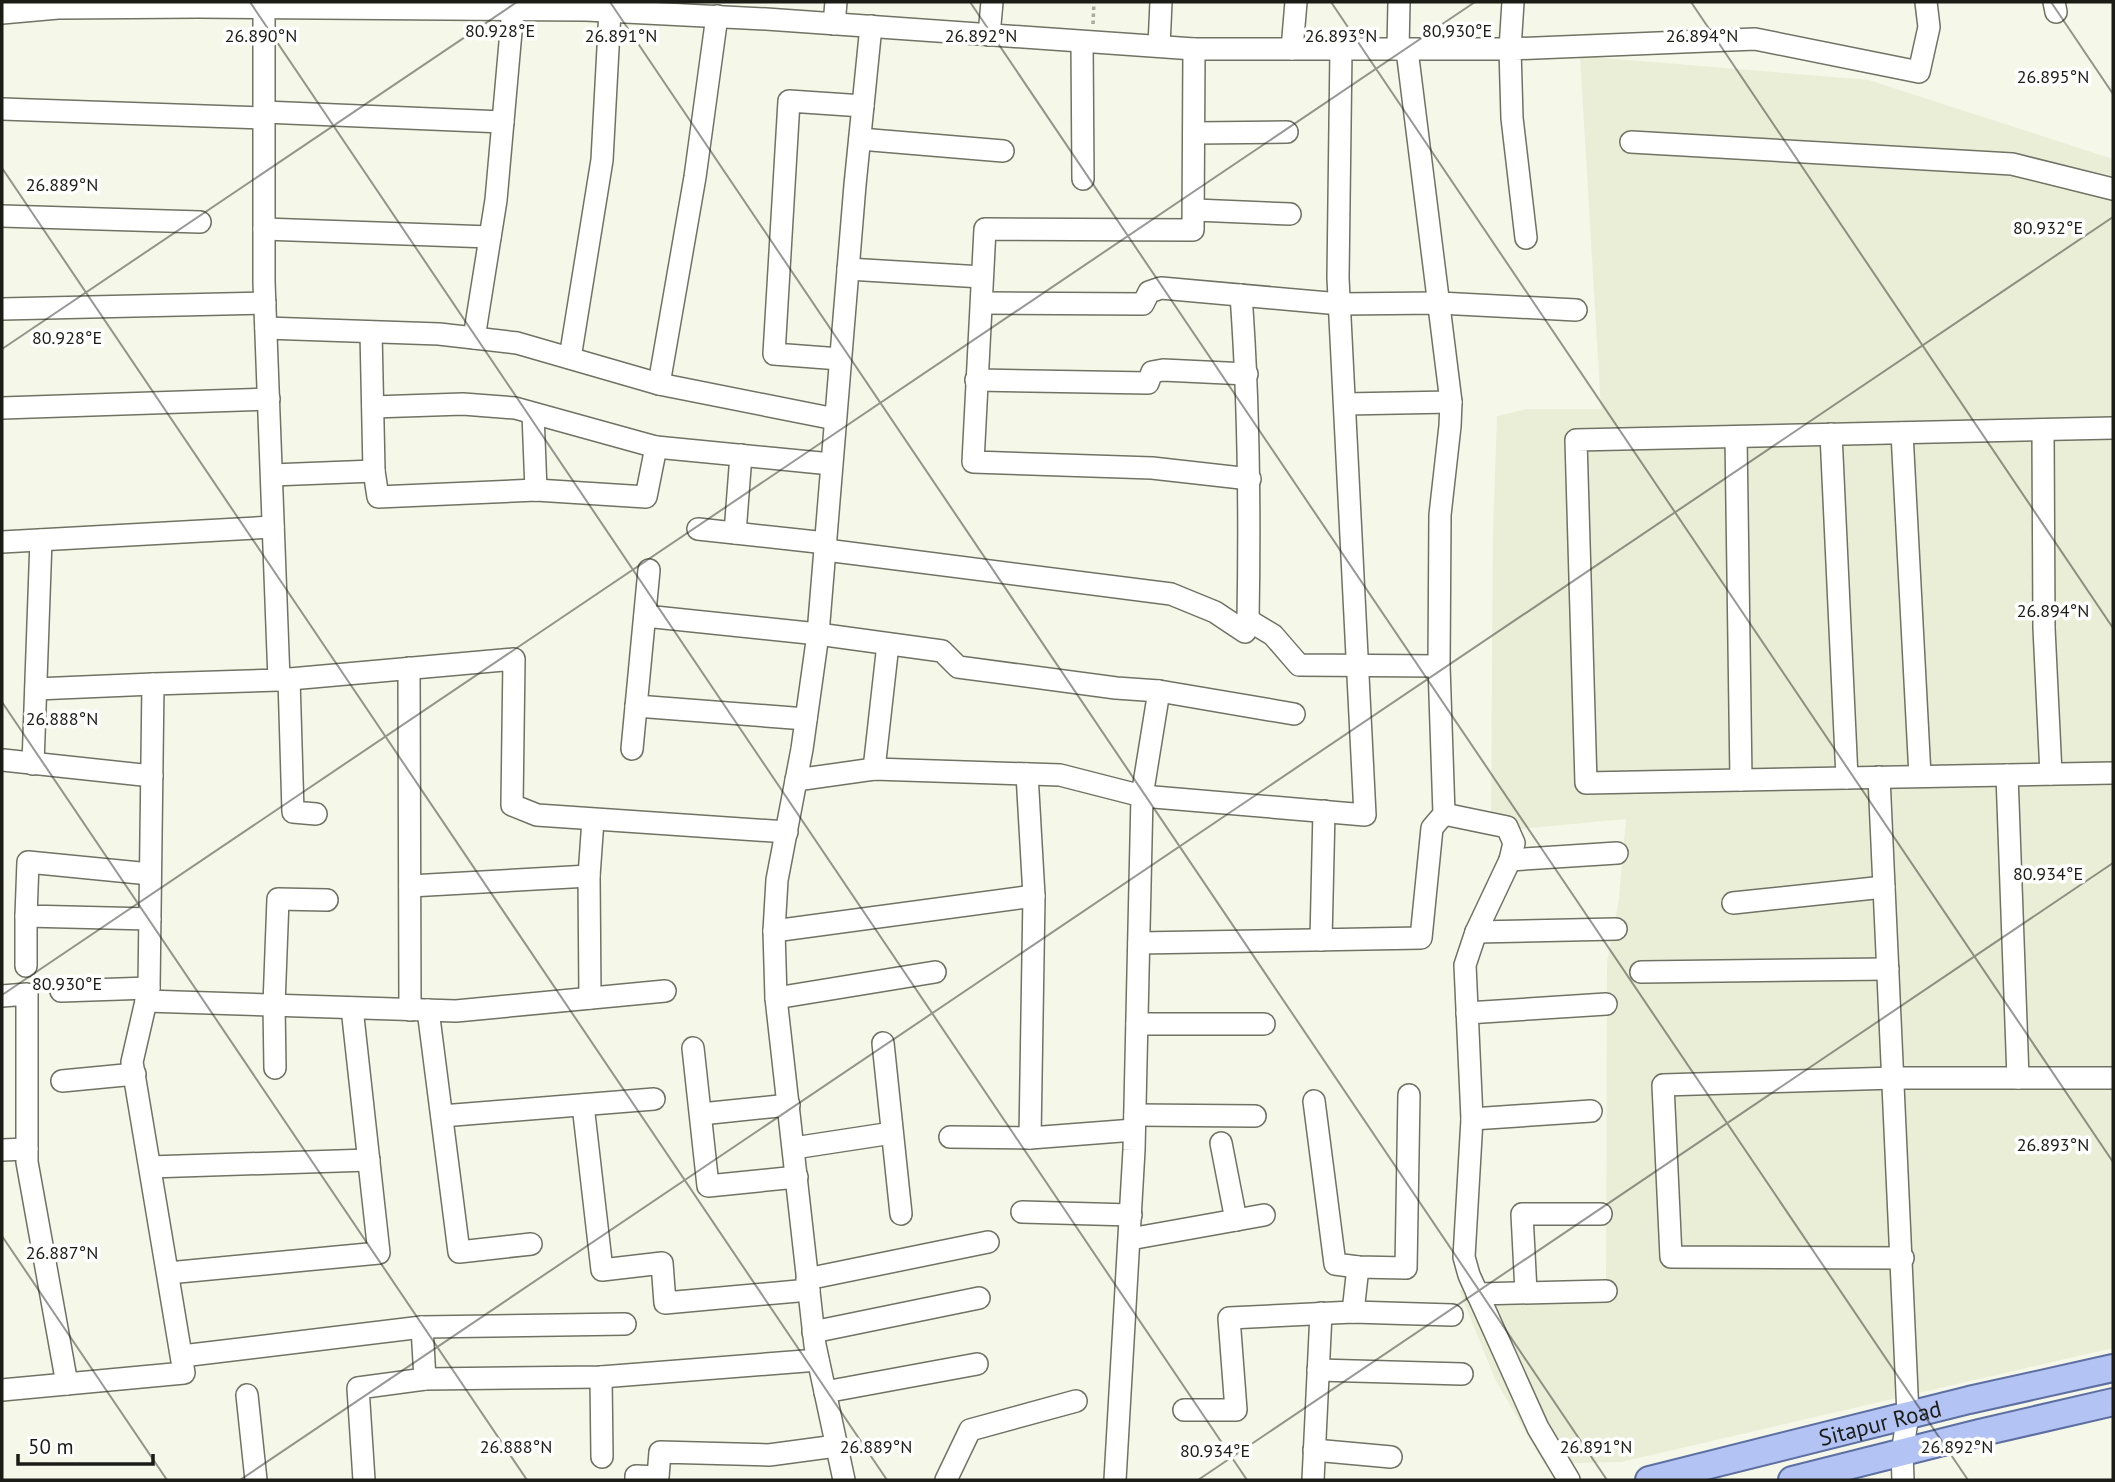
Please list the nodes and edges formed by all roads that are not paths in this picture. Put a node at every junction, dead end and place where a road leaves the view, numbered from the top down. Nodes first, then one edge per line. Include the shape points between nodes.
1 (836, 2) edge
2 (992, 2) edge
3 (1161, 2) edge
4 (1296, 2) edge
5 (1399, 2) edge
6 (1513, 2) edge
7 (1926, 2) edge
8 (58, 5) edge
9 (239, 5) edge
10 (335, 5) edge
11 (549, 6) edge
12 (651, 7) edge
13 (264, 8) junction
14 (513, 9) junction
15 (610, 11) junction
16 (2, 13) edge
17 (717, 16) junction
18 (834, 24) junction
19 (871, 26) junction
20 (989, 35) junction
21 (1082, 42) junction
22 (1159, 46) junction
23 (1194, 49) junction
24 (1292, 49) junction
25 (1341, 49) junction
26 (1402, 49) junction
27 (1510, 49) junction
28 (863, 106) junction
29 (2, 108) edge
30 (264, 115) junction
31 (503, 122) junction
32 (1287, 132) dead end
33 (1194, 133) junction
34 (860, 139) junction
35 (1631, 142) dead end
36 (1003, 151) dead end
37 (1083, 179) dead end
38 (2113, 189) edge
39 (1195, 210) junction
40 (1290, 214) dead end
41 (2, 216) edge
42 (200, 222) dead end
43 (264, 229) junction
44 (490, 237) junction
45 (1526, 238) dead end
46 (848, 269) junction
47 (982, 277) junction
48 (1241, 295) junction
49 (265, 303) junction
50 (982, 303) junction
51 (1438, 303) junction
52 (1340, 304) junction
53 (2, 309) edge
54 (1576, 310) dead end
55 (266, 328) junction
56 (370, 332) junction
57 (474, 338) junction
58 (570, 358) junction
59 (840, 359) junction
60 (1247, 374) junction
61 (976, 380) junction
62 (659, 384) junction
63 (269, 399) junction
64 (1451, 402) junction
65 (1345, 404) junction
66 (373, 407) junction
67 (2, 408) edge
68 (533, 414) junction
69 (835, 419) junction
70 (2113, 428) edge
71 (2043, 429) junction
72 (1902, 433) junction
73 (1831, 435) junction
74 (1736, 437) junction
75 (656, 447) junction
76 (741, 455) junction
77 (831, 464) junction
78 (374, 471) junction
79 (272, 475) junction
80 (1250, 479) junction
81 (536, 490) junction
82 (273, 527) junction
83 (698, 529) dead end
84 (735, 533) junction
85 (41, 540) junction
86 (2, 542) edge
87 (826, 547) junction
88 (649, 570) dead end
89 (645, 616) junction
90 (1248, 620) junction
91 (818, 634) junction
92 (888, 644) junction
93 (1357, 665) junction
94 (1439, 666) junction
95 (409, 668) junction
96 (284, 679) junction
97 (153, 684) junction
98 (36, 689) junction
99 (1159, 691) junction
100 (636, 706) junction
101 (1294, 714) dead end
102 (806, 719) junction
103 (632, 750) dead end
104 (3, 760) edge
105 (33, 764) junction
106 (874, 769) junction
107 (2113, 772) edge
108 (1027, 774) junction
109 (2051, 774) junction
110 (2007, 775) junction
111 (152, 776) junction
112 (1920, 776) junction
113 (1879, 777) junction
114 (1847, 778) junction
115 (796, 779) junction
116 (1741, 780) junction
117 (1142, 796) junction
118 (1324, 811) junction
119 (316, 814) dead end
120 (1444, 814) junction
121 (593, 820) junction
122 (787, 832) junction
123 (1617, 853) dead end
124 (1510, 860) junction
125 (150, 874) junction
126 (589, 876) junction
127 (410, 886) junction
128 (1884, 887) junction
129 (1034, 896) junction
130 (327, 901) dead end
131 (1733, 902) dead end
132 (26, 916) junction
133 (150, 919) junction
134 (1616, 929) dead end
135 (774, 931) junction
136 (1476, 932) junction
137 (1321, 940) junction
138 (1139, 943) junction
139 (26, 966) dead end
140 (1888, 969) junction
141 (935, 972) dead end
142 (1641, 972) dead end
143 (61, 991) dead end
144 (665, 991) dead end
145 (147, 994) junction
146 (2, 996) edge
147 (590, 998) junction
148 (776, 998) junction
149 (1606, 1004) dead end
150 (274, 1005) junction
151 (352, 1008) junction
152 (419, 1010) junction
153 (1467, 1013) junction
154 (1137, 1024) junction
155 (1264, 1024) dead end
156 (883, 1043) dead end
157 (694, 1048) dead end
158 (275, 1068) dead end
159 (135, 1074) junction
160 (1894, 1078) junction
161 (2018, 1078) junction
162 (2113, 1078) edge
163 (62, 1081) dead end
164 (1409, 1095) dead end
165 (654, 1100) dead end
166 (1314, 1101) dead end
167 (583, 1105) junction
168 (789, 1105) junction
169 (1591, 1111) dead end
170 (701, 1114) junction
171 (442, 1116) junction
172 (1255, 1116) dead end
173 (1472, 1119) junction
174 (1135, 1122) junction
175 (892, 1133) junction
176 (950, 1137) dead end
177 (1030, 1138) junction
178 (1221, 1143) dead end
179 (794, 1148) junction
180 (27, 1149) junction
181 (2, 1150) edge
182 (369, 1160) junction
183 (150, 1167) junction
184 (797, 1177) junction
185 (1022, 1212) dead end
186 (901, 1214) dead end
187 (1601, 1214) dead end
188 (1131, 1215) junction
189 (1264, 1215) dead end
190 (1236, 1220) junction
191 (1130, 1239) junction
192 (988, 1242) dead end
193 (531, 1244) dead end
194 (1903, 1258) junction
195 (1358, 1267) junction
196 (168, 1273) junction
197 (808, 1285) junction
198 (1606, 1291) dead end
199 (1526, 1293) junction
200 (1477, 1294) junction
201 (979, 1298) dead end
202 (1353, 1312) junction
203 (1321, 1313) junction
204 (1452, 1315) dead end
205 (625, 1324) dead end
206 (422, 1327) junction
207 (813, 1332) junction
208 (182, 1356) junction
209 (818, 1360) junction
210 (976, 1364) dead end
211 (2113, 1368) edge
212 (1318, 1370) junction
213 (1462, 1374) dead end
214 (601, 1377) junction
215 (425, 1379) junction
216 (68, 1384) junction
217 (2, 1390) edge
218 (825, 1392) junction
219 (247, 1395) dead end
220 (1076, 1401) dead end
221 (2113, 1402) edge
222 (1184, 1410) dead end
223 (1909, 1415) junction
224 (836, 1446) junction
225 (1314, 1450) junction
226 (1902, 1453) junction
227 (602, 1457) dead end
228 (1391, 1457) dead end
229 (256, 1480) edge
230 (364, 1480) edge
231 (636, 1480) edge
232 (844, 1480) edge
233 (946, 1480) edge
234 (1115, 1480) edge
235 (1313, 1480) edge
236 (1569, 1480) edge
237 (1649, 1480) edge
238 (1792, 1480) edge
239 (1903, 1480) edge

1 - 18 street
2 - 20 street
3 - 22 street
4 - 24 street
5 - 26 street
6 - 27 street
7 - 27 street via 1928,27 1919,72 1755,39
8 - 9 street
8 - 16 street
9 - 13 street
10 - 13 street
10 - 14 street
11 - 14 street
11 - 15 street
12 - 15 street
12 - 17 street
13 - 30 street
14 - 31 street
15 - 58 street via 602,160
17 - 18 street
17 - 62 street
18 - 19 street
19 - 20 street
19 - 28 street
20 - 21 street
21 - 22 street
21 - 37 street
22 - 23 street
23 - 24 street
23 - 33 street
24 - 25 street
25 - 26 street
25 - 52 street
26 - 27 street
26 - 51 street
27 - 45 street
28 - 34 street
28 - 59 street via 789,101 774,354
29 - 30 street
30 - 31 street
30 - 43 street
31 - 44 street
32 - 33 street
33 - 39 street
34 - 36 street
34 - 46 street
35 - 38 street via 2012,164
39 - 40 street
39 - 47 street via 1194,230 985,229
41 - 42 street
43 - 44 street
43 - 49 street
44 - 57 street
46 - 47 street
46 - 59 street
47 - 50 street
48 - 50 street via 1161,288 1149,292 1143,304
48 - 52 street
48 - 60 street
49 - 53 street
49 - 55 street
50 - 61 street
51 - 52 street
51 - 54 street
51 - 64 street
52 - 65 street
55 - 56 street
55 - 63 street
56 - 57 street
56 - 66 street
57 - 58 street via 517,343
58 - 62 street
59 - 69 street
60 - 61 street via 1163,370 1152,372 1148,383
60 - 80 street
61 - 80 street via 973,462 1152,468
62 - 69 street
63 - 67 street
63 - 79 street
64 - 65 street
64 - 94 street via 1440,515
65 - 93 street
66 - 68 street via 463,404
66 - 78 street
68 - 75 street
68 - 81 street
69 - 77 street
70 - 71 street
71 - 72 street
71 - 109 street via 2044,628
72 - 73 street
72 - 112 street
73 - 74 street
73 - 114 street
74 - 116 street
74 - 116 street via 1576,440 1586,783
75 - 76 street
75 - 81 street via 646,497
76 - 77 street
76 - 84 street
77 - 87 street
78 - 79 street
78 - 81 street via 378,496
79 - 82 street
80 - 90 street
82 - 85 street
82 - 96 street
83 - 84 street
84 - 87 street
85 - 86 street
85 - 98 street
87 - 90 street via 1171,594 1215,612 1245,632
87 - 91 street
88 - 89 street
89 - 91 street
89 - 100 street
90 - 93 street via 1273,635 1299,665
91 - 92 street
91 - 102 street
92 - 99 street via 942,651 958,667
92 - 106 street
93 - 94 street
93 - 118 street via 1365,815
94 - 120 street
95 - 96 street
95 - 121 street via 514,659 512,805 537,815
95 - 127 street
96 - 97 street
96 - 119 street via 293,812
97 - 98 street
97 - 111 street
98 - 105 street
99 - 101 street
99 - 117 street
100 - 102 street
100 - 103 street
102 - 115 street
104 - 105 street
105 - 111 street
106 - 108 street
106 - 115 street
107 - 109 street
108 - 117 street via 1060,775
108 - 129 street
109 - 110 street
110 - 112 street
110 - 161 street
111 - 125 street
112 - 113 street
113 - 114 street
113 - 128 street
114 - 116 street
115 - 122 street
117 - 118 street
117 - 138 street
118 - 137 street
120 - 124 street via 1507,827 1514,843
120 - 137 street via 1432,828 1421,938
121 - 122 street
121 - 126 street
122 - 135 street via 777,880
123 - 124 street
124 - 136 street
125 - 132 street via 28,862
125 - 133 street
126 - 127 street
126 - 147 street
127 - 152 street
128 - 131 street
128 - 140 street
129 - 135 street
129 - 177 street
130 - 150 street via 278,899
132 - 133 street
132 - 139 street
133 - 145 street
134 - 136 street
135 - 148 street
136 - 153 street via 1465,965
137 - 138 street
138 - 154 street
140 - 142 street
140 - 160 street
141 - 148 street
143 - 145 street
144 - 147 street
145 - 150 street
145 - 159 street via 132,1062
146 - 180 street via 27,994
147 - 152 street via 456,1011
148 - 168 street
149 - 153 street
150 - 151 street
150 - 158 street
151 - 152 street
151 - 182 street
152 - 171 street
153 - 173 street
154 - 155 street
154 - 174 street
156 - 175 street
157 - 170 street
159 - 163 street
159 - 183 street
160 - 161 street
160 - 194 street
160 - 194 street via 1663,1085 1671,1257
161 - 162 street
164 - 195 street via 1406,1268
165 - 167 street
166 - 195 street via 1335,1264
167 - 171 street
167 - 197 street via 602,1270 662,1263 664,1303
168 - 170 street
168 - 179 street
169 - 173 street
170 - 184 street via 708,1186
171 - 193 street via 459,1252
172 - 174 street
173 - 200 street via 1464,1257
174 - 177 street
174 - 188 street
175 - 179 street
175 - 186 street
176 - 177 street
178 - 190 street
179 - 184 street
180 - 181 street
180 - 216 street
182 - 183 street
182 - 196 street via 379,1253
183 - 196 street
184 - 197 street
185 - 188 street
187 - 199 street via 1522,1214
188 - 191 street
189 - 190 street
190 - 191 street
191 - 234 street
192 - 197 street
194 - 223 street
195 - 202 street
196 - 208 street
197 - 207 street
198 - 199 street
199 - 200 street
200 - 236 street via 1538,1428
201 - 207 street
202 - 203 street
202 - 204 street
203 - 212 street
203 - 222 street via 1229,1318 1236,1410
205 - 206 street
206 - 208 street
206 - 215 street
207 - 209 street
208 - 216 street via 184,1373
209 - 214 street
209 - 218 street
210 - 218 street
211 - 223 main road, Sitapur Road
212 - 213 street
212 - 225 street
214 - 215 street
214 - 227 street
215 - 230 street via 358,1388
216 - 217 street
218 - 224 street
219 - 229 street
220 - 233 street via 970,1430
221 - 226 main road, Sitapur Road
223 - 226 street
223 - 237 main road, Sitapur Road
224 - 231 street via 769,1455 660,1452 658,1477 636,1476
224 - 232 street
225 - 228 street
225 - 235 street
226 - 238 main road, Sitapur Road
226 - 239 street

